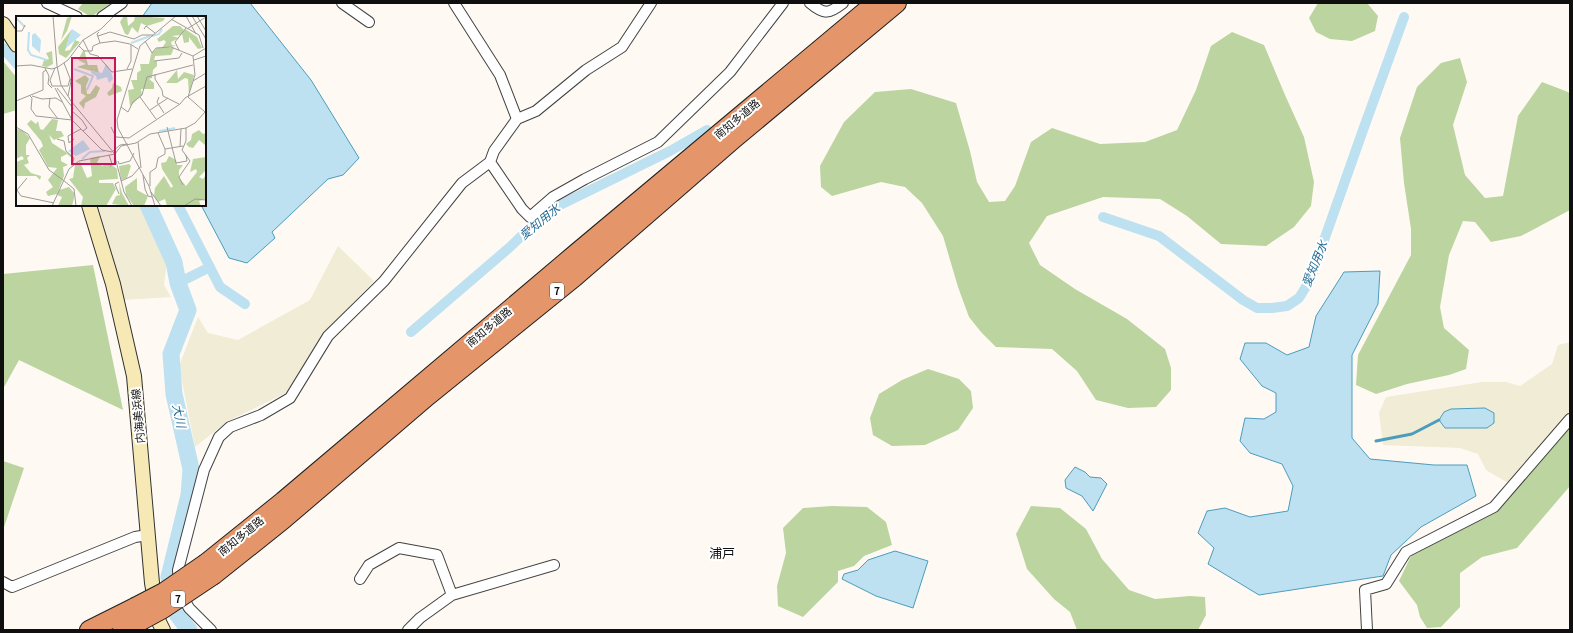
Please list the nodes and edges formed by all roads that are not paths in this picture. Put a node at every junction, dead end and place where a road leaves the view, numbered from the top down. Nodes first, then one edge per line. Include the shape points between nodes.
1 (48, 3) edge
2 (122, 3) edge
3 (342, 3) edge
4 (454, 3) edge
5 (651, 3) edge
6 (783, 3) edge
7 (810, 3) edge
8 (843, 3) edge
9 (875, 3) edge
10 (898, 3) edge
11 (912, 3) edge
12 (75, 16) edge
13 (103, 16) edge
14 (369, 22) dead end
15 (3, 24) edge
16 (16, 44) edge
17 (838, 51) junction
18 (517, 119) junction
19 (490, 162) junction
20 (89, 206) edge
21 (1570, 419) edge
22 (148, 535) junction
23 (554, 565) dead end
24 (210, 569) junction
25 (360, 579) dead end
26 (3, 582) edge
27 (452, 595) junction
28 (138, 614) junction
29 (89, 630) edge
30 (122, 630) edge
31 (163, 630) edge
32 (211, 630) edge
33 (408, 630) edge
34 (1367, 630) edge

1 - 12 street
2 - 13 street
3 - 14 street
4 - 18 street via 500,75
5 - 18 street via 622,47 586,70 536,111
6 - 19 street via 730,72 658,142 553,197 530,217
7 - 8 street via 821,11 832,12
9 - 24 highway, 南知多道路 / 7 via 283,502
10 - 17 highway, 南知多道路 / 7
11 - 17 highway via 851,49
15 - 16 main road
17 - 24 highway, 南知多道路 / 7 via 575,277 422,401 283,520
18 - 19 street via 494,151
19 - 32 street via 462,183 384,281 328,336 290,398 262,415 230,427 219,437 204,470 178,570 179,590 189,608
20 - 22 main road, 内海美浜線 via 113,284 133,369
21 - 34 street via 1494,507 1406,552 1386,584 1365,590
22 - 26 street via 136,536 12,587
22 - 31 main road, 内海美浜線 via 158,622
23 - 27 street
24 - 28 highway, 南知多道路 / 7, bridge via 163,609
25 - 27 street via 369,565 399,548 437,555
27 - 33 street
28 - 29 highway, 南知多道路 / 7
28 - 30 highway, 南知多道路 / 7

